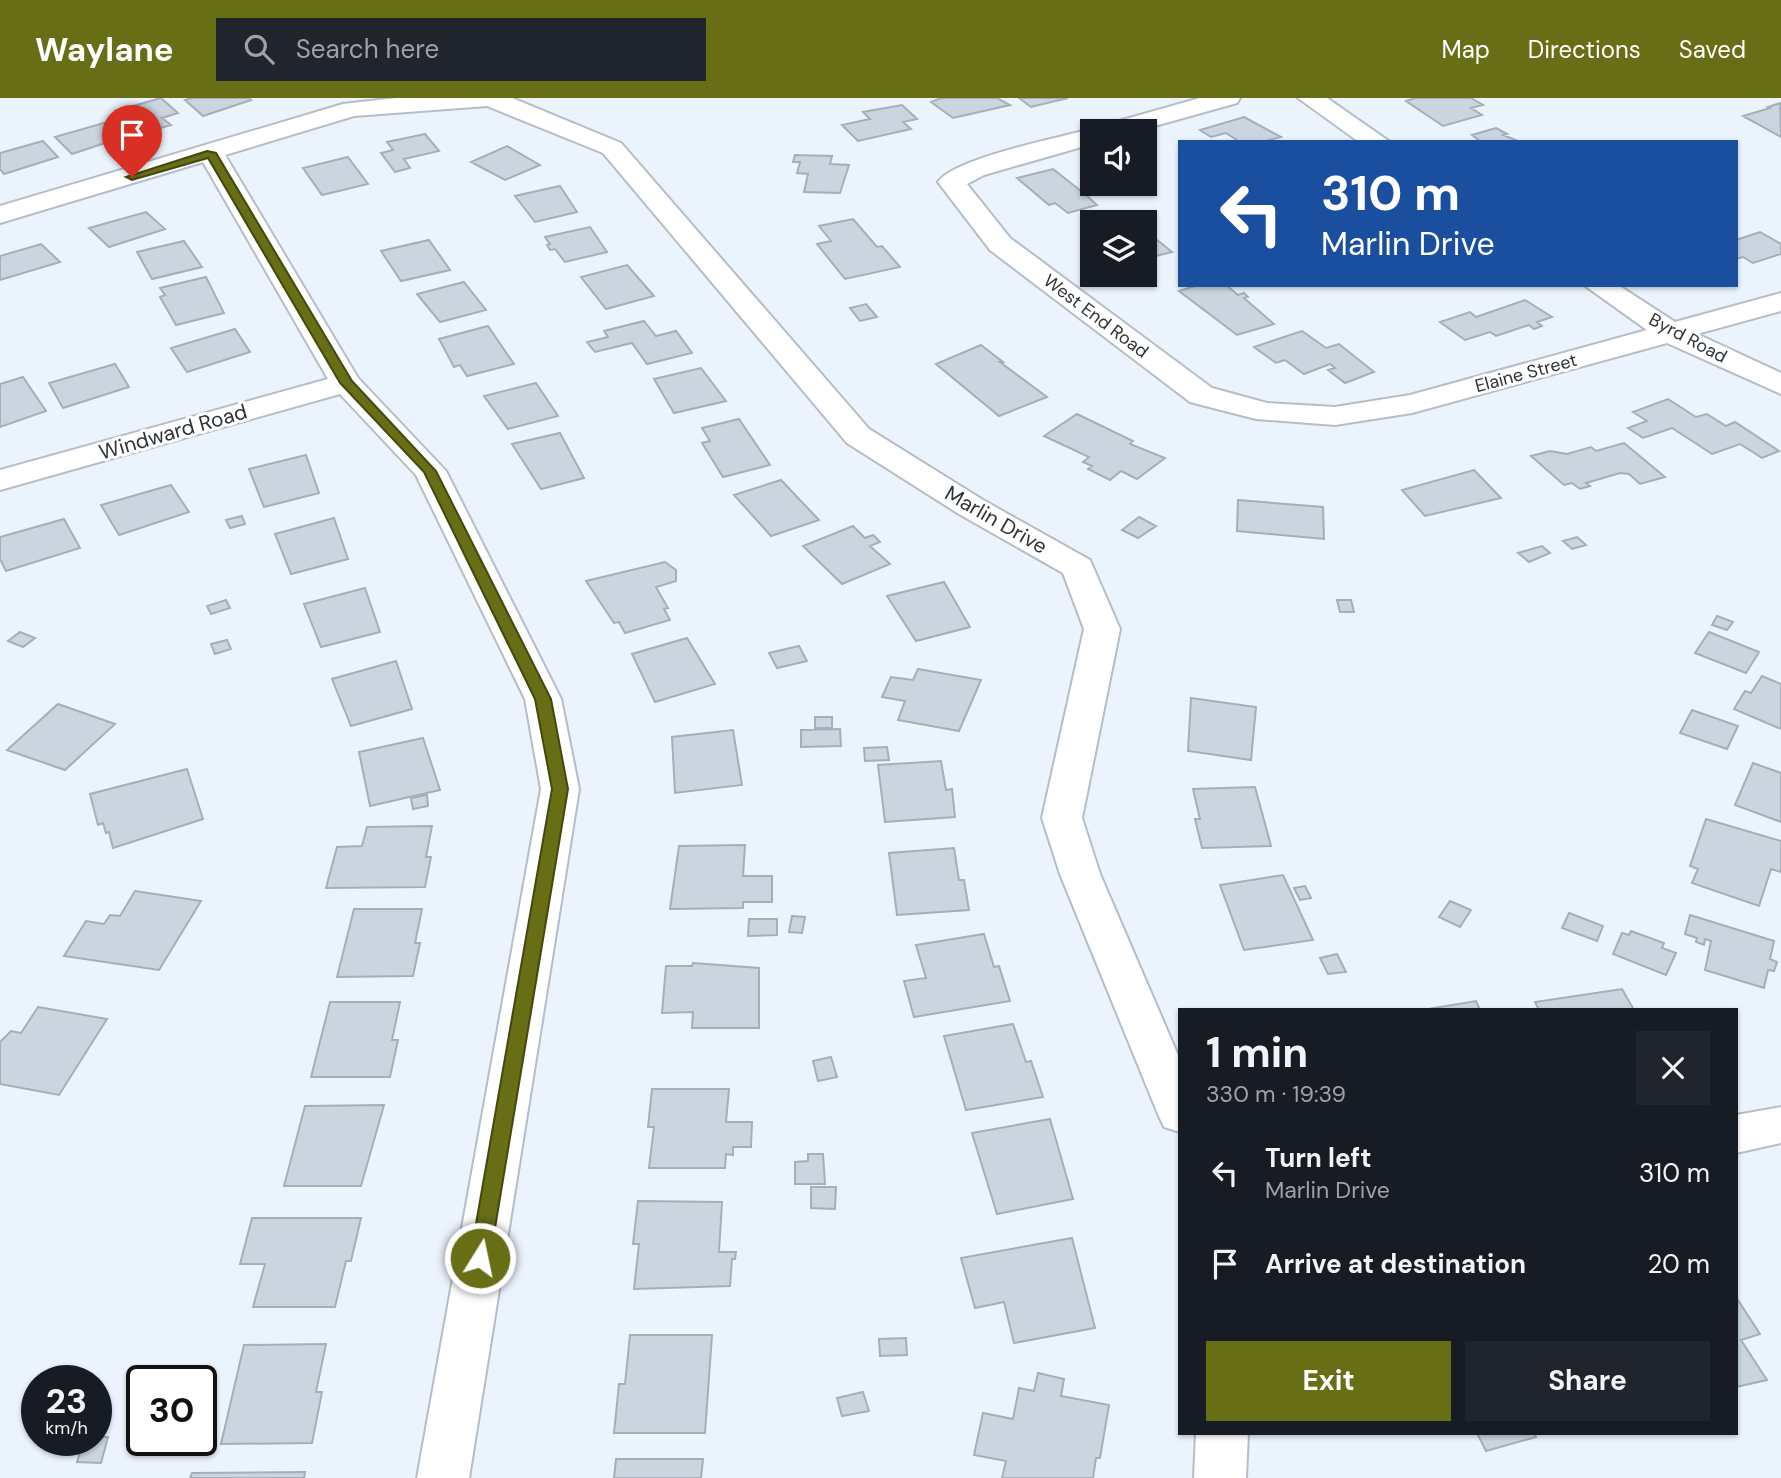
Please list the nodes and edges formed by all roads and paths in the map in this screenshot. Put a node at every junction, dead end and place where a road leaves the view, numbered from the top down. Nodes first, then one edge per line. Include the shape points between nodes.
1 (489, 98) edge
2 (1228, 98) edge
3 (1310, 98) edge
4 (1153, 119) edge
5 (1080, 139) edge
6 (1374, 140) edge
7 (211, 153) junction
8 (0, 215) edge
9 (1601, 287) edge
10 (1781, 302) edge
11 (1671, 333) junction
12 (346, 383) junction
13 (1781, 385) edge
14 (1267, 412) joint
15 (0, 480) edge
16 (1178, 1109) edge
17 (1781, 1125) edge
18 (1738, 1134) edge
19 (1222, 1435) edge
20 (443, 1478) edge
21 (1220, 1478) edge

1 - 7 street, Marlin Drive via 352,109
1 - 16 street, Marlin Drive via 611,148 858,436 1078,567 1102,629 1062,818 1080,874
2 - 4 street
3 - 6 street
5 - 14 street, West End Road via 975,169 951,182 1000,244 1201,394
7 - 8 street, Marlin Drive
7 - 12 street
9 - 11 street, Byrd Road
10 - 11 street, Elaine Street
11 - 13 street, Byrd Road
11 - 14 street, Elaine Street via 1412,404 1335,416
12 - 15 street, Windward Road
12 - 20 street via 430,471 543,699 560,789
17 - 18 street
19 - 21 street

